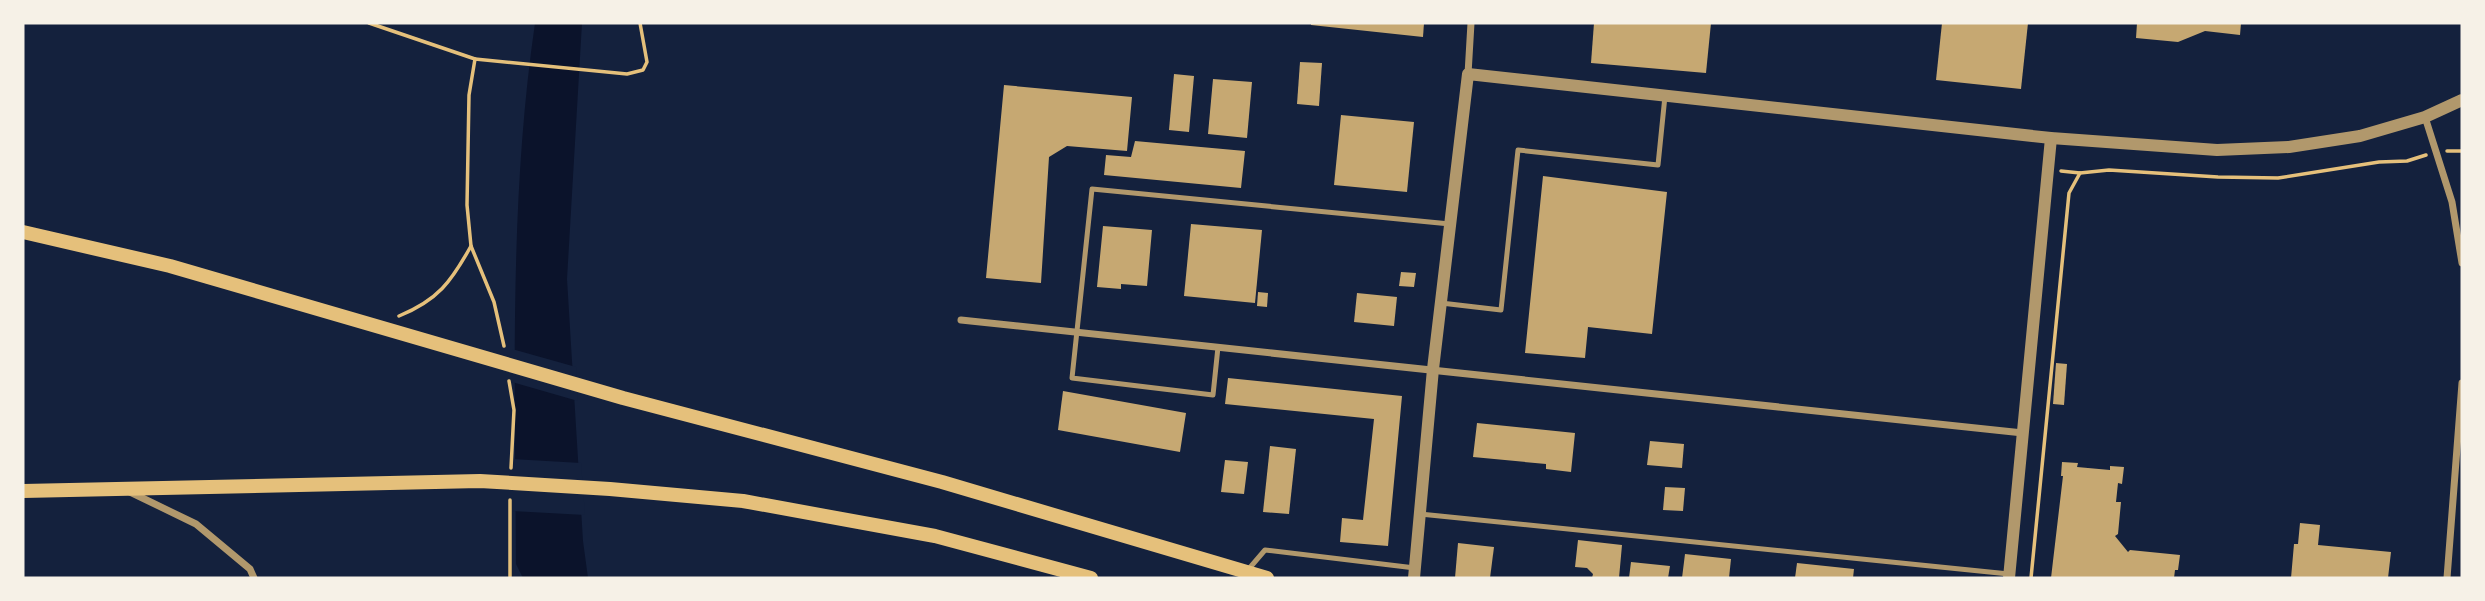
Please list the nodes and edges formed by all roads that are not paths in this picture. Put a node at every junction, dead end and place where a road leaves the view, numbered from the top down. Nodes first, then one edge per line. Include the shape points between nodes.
1 (1471, 23) edge
2 (1468, 74) junction
3 (1665, 96) junction
4 (2462, 100) edge
5 (2425, 117) junction
6 (2051, 138) junction
7 (1450, 224) junction
8 (23, 232) edge
9 (2462, 263) edge
10 (1441, 303) junction
11 (961, 320) dead end
12 (1078, 332) junction
13 (1218, 347) junction
14 (1433, 369) junction
15 (2462, 383) edge
16 (2462, 399) edge
17 (2023, 433) junction
18 (123, 489) junction
19 (23, 491) edge
20 (1420, 514) junction
21 (1246, 572) junction
22 (1415, 573) edge
23 (2009, 576) edge
24 (254, 578) edge
25 (1091, 578) edge
26 (1267, 578) edge
27 (2447, 578) edge

1 - 2 street
2 - 3 street
2 - 7 street
3 - 6 street
3 - 10 lane via 1658,164 1518,150 1502,310
4 - 5 street
5 - 6 street via 2360,136 2289,147 2217,150
5 - 9 street via 2452,202
6 - 17 street
7 - 10 street
7 - 12 lane via 1093,189
8 - 21 main road via 170,266
10 - 14 street
11 - 12 street
12 - 13 street
12 - 13 lane via 1072,378 1213,395
13 - 14 street
14 - 17 street
14 - 20 street
15 - 16 street
16 - 27 street
17 - 23 street
18 - 19 main road
18 - 24 street via 196,524 250,569
18 - 25 main road via 480,481 743,501 921,534
20 - 22 street
20 - 23 lane
21 - 22 lane via 1265,550
21 - 26 main road

